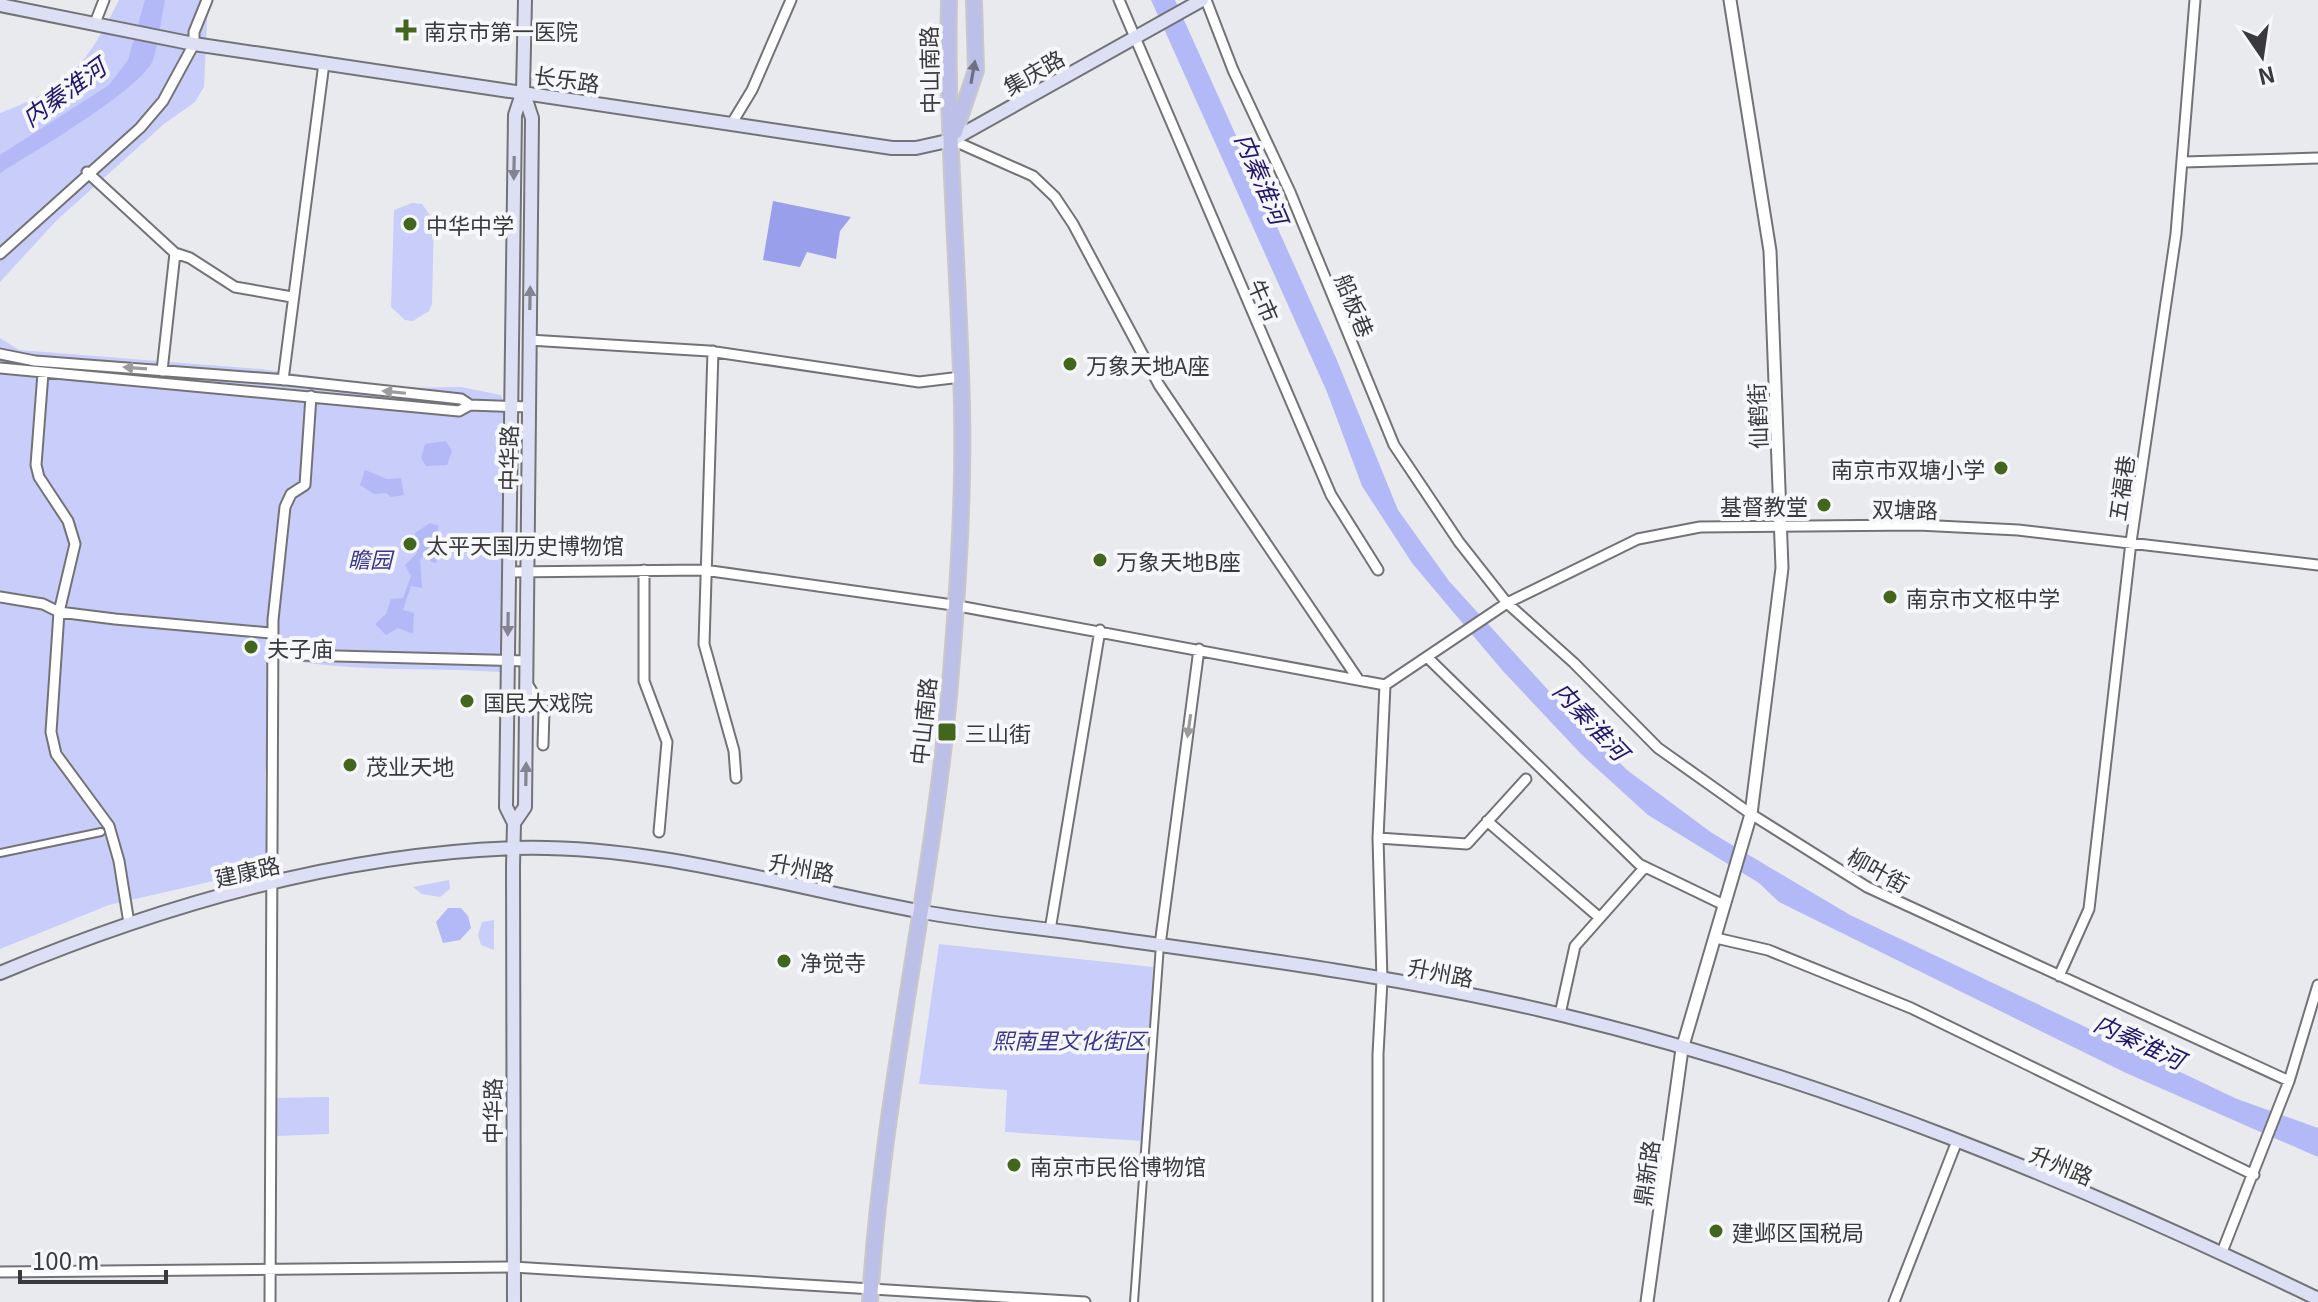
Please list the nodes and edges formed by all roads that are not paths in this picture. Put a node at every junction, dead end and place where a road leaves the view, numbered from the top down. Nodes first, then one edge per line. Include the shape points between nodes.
1 (104, 0) edge
2 (207, 0) edge
3 (525, 0) edge
4 (791, 0) edge
5 (949, 0) edge
6 (974, 0) edge
7 (1119, 0) edge
8 (1730, 0) edge
9 (2195, 0) edge
10 (1199, 2) edge
11 (0, 5) edge
12 (99, 25) junction
13 (1133, 36) junction
14 (194, 38) junction
15 (324, 63) junction
16 (523, 91) junction
17 (732, 123) junction
18 (952, 140) junction
19 (2318, 158) edge
20 (2184, 162) junction
21 (87, 172) junction
22 (175, 253) junction
23 (0, 254) edge
24 (292, 297) junction
25 (529, 340) junction
26 (713, 351) junction
27 (0, 354) edge
28 (0, 368) edge
29 (162, 371) junction
30 (43, 373) junction
31 (961, 377) junction
32 (269, 379) junction
33 (285, 380) junction
34 (268, 392) junction
35 (286, 393) junction
36 (311, 396) junction
37 (470, 405) junction
38 (528, 407) junction
39 (1781, 526) junction
40 (2131, 542) junction
41 (2318, 565) edge
42 (644, 570) junction
43 (704, 570) junction
44 (1378, 570) dead end
45 (509, 572) junction
46 (527, 572) junction
47 (0, 597) edge
48 (1506, 603) junction
49 (953, 605) junction
50 (59, 612) junction
51 (1100, 630) junction
52 (273, 636) junction
53 (1199, 649) junction
54 (1428, 658) junction
55 (527, 661) junction
56 (1358, 679) junction
57 (527, 681) junction
58 (1385, 685) junction
59 (543, 745) dead end
60 (736, 778) dead end
61 (1526, 779) dead end
62 (1751, 814) junction
63 (1487, 821) junction
64 (514, 823) junction
65 (101, 832) dead end
66 (659, 832) dead end
67 (1378, 838) junction
68 (513, 849) junction
69 (0, 853) edge
70 (1645, 867) junction
71 (272, 884) junction
72 (1724, 905) junction
73 (920, 912) junction
74 (1600, 918) junction
75 (129, 923) junction
76 (1050, 930) junction
77 (1716, 938) junction
78 (1160, 945) junction
79 (0, 973) edge
80 (2059, 976) junction
81 (1382, 980) junction
82 (2318, 985) edge
83 (1560, 1014) junction
84 (1682, 1049) junction
85 (2287, 1086) junction
86 (1957, 1141) junction
87 (2254, 1175) junction
88 (2222, 1252) junction
89 (270, 1267) junction
90 (513, 1267) junction
91 (0, 1272) edge
92 (870, 1296) edge
93 (2318, 1299) edge
94 (270, 1302) edge
95 (514, 1302) edge
96 (1085, 1302) edge
97 (1134, 1302) edge
98 (1378, 1302) edge
99 (1647, 1302) edge
100 (1894, 1302) edge

1 - 12 street
2 - 14 street
3 - 16 main road, 中华路
4 - 17 street
5 - 18 main road, 中山南路
18 -> 6 main road, 中山南路 via 976,70
7 - 13 street, 牛市
8 - 39 street, 仙鹤街 via 1770,251
9 - 20 street, 五福巷
10 - 13 main road, 集庆路
10 - 48 street, 船板巷 via 1290,192 1394,445
11 - 12 main road
12 - 14 main road, 长乐路 via 176,41
13 - 18 main road, 集庆路
13 - 44 street, 牛市 via 1331,495
14 - 15 main road, 长乐路
14 - 21 street via 163,101 140,128
15 - 16 main road, 长乐路
15 - 24 street
16 - 17 main road, 长乐路
25 -> 16 main road, 中华路 via 532,118
16 -> 45 main road, 中华路 via 515,115
17 - 18 main road, 长乐路 via 892,148
18 - 31 main road, 中山南路
18 - 56 street via 1033,176 1060,203 1159,385
19 - 20 street
20 - 40 street, 五福巷
21 - 22 street
21 - 23 street
22 - 24 street via 235,287
22 - 29 street
24 - 33 street
25 - 26 street
25 - 38 main road, 中华路
26 - 31 street via 919,382
26 - 43 street
29 -> 27 street
28 - 30 street
29 - 32 street
30 - 34 street
30 - 50 street via 36,465 75,544
31 - 49 main road, 中山南路 via 962,479
32 - 33 street
32 - 34 street via 275,386
33 - 35 street via 280,387
37 -> 33 street via 461,399
34 - 35 street
35 - 36 street
36 - 37 street via 459,411
36 - 52 street via 305,485 291,494 279,538
37 - 38 street
38 - 46 main road, 中华路
39 - 40 street, 双塘路 via 1918,525
39 - 48 street, 双塘路 via 1700,527 1638,539
39 - 62 street, 仙鹤街 via 1782,568
40 - 41 street, 双塘路
40 - 80 street, 五福巷 via 2089,909
42 - 43 street
42 - 46 street
42 - 66 street via 644,681 667,742
43 - 49 street
43 - 60 street via 704,644 734,751
45 - 46 street
45 -> 64 main road, 中华路 via 506,807
46 - 55 main road, 中华路
47 - 50 street
48 - 54 street, 双塘路
48 - 62 street, 柳叶街 via 1658,748
49 - 51 street
49 - 73 main road, 中山南路 via 949,696
50 - 52 street
50 - 75 street via 54,745 109,826
51 - 53 street
51 - 76 street
52 - 55 street via 278,646 298,655
52 - 71 street
53 - 56 street
53 -> 78 street
54 - 58 street
54 - 70 street
55 - 57 main road, 中华路
56 - 58 street
57 - 59 street via 544,711
64 -> 57 main road, 中华路 via 525,807
58 - 67 street
61 - 63 street
62 - 72 street, 仙鹤街
62 - 80 street, 柳叶街 via 1867,887
63 - 67 street via 1467,844
63 - 74 street
64 - 68 main road, 中华路
65 - 69 street
67 - 81 street
68 - 71 main road, 建康路 via 389,862
68 - 73 main road, 升州路 via 621,852
68 - 90 main road, 中华路
70 - 72 street
70 - 74 street
71 - 75 main road, 建康路
71 - 89 street
72 - 77 street
73 - 76 main road, 升州路
73 - 92 main road, 中山南路
74 - 83 street via 1575,946
75 - 79 main road, 建康路
76 - 78 main road, 升州路
77 - 84 street
77 - 87 street via 1768,950 1911,1008
78 - 81 main road, 升州路
78 - 97 street
80 - 85 street, 柳叶街
81 - 83 main road, 升州路
81 - 98 street
82 - 85 street
83 - 84 main road, 升州路
84 - 86 main road, 升州路 via 1830,1092
84 - 99 street, 鼎新路
85 - 87 street
86 - 88 main road, 升州路
86 - 100 street
87 - 88 street
88 - 93 main road, 升州路
89 - 90 street
89 - 91 street
89 - 94 street
90 - 92 street
90 - 95 main road, 中华路
92 - 96 street

